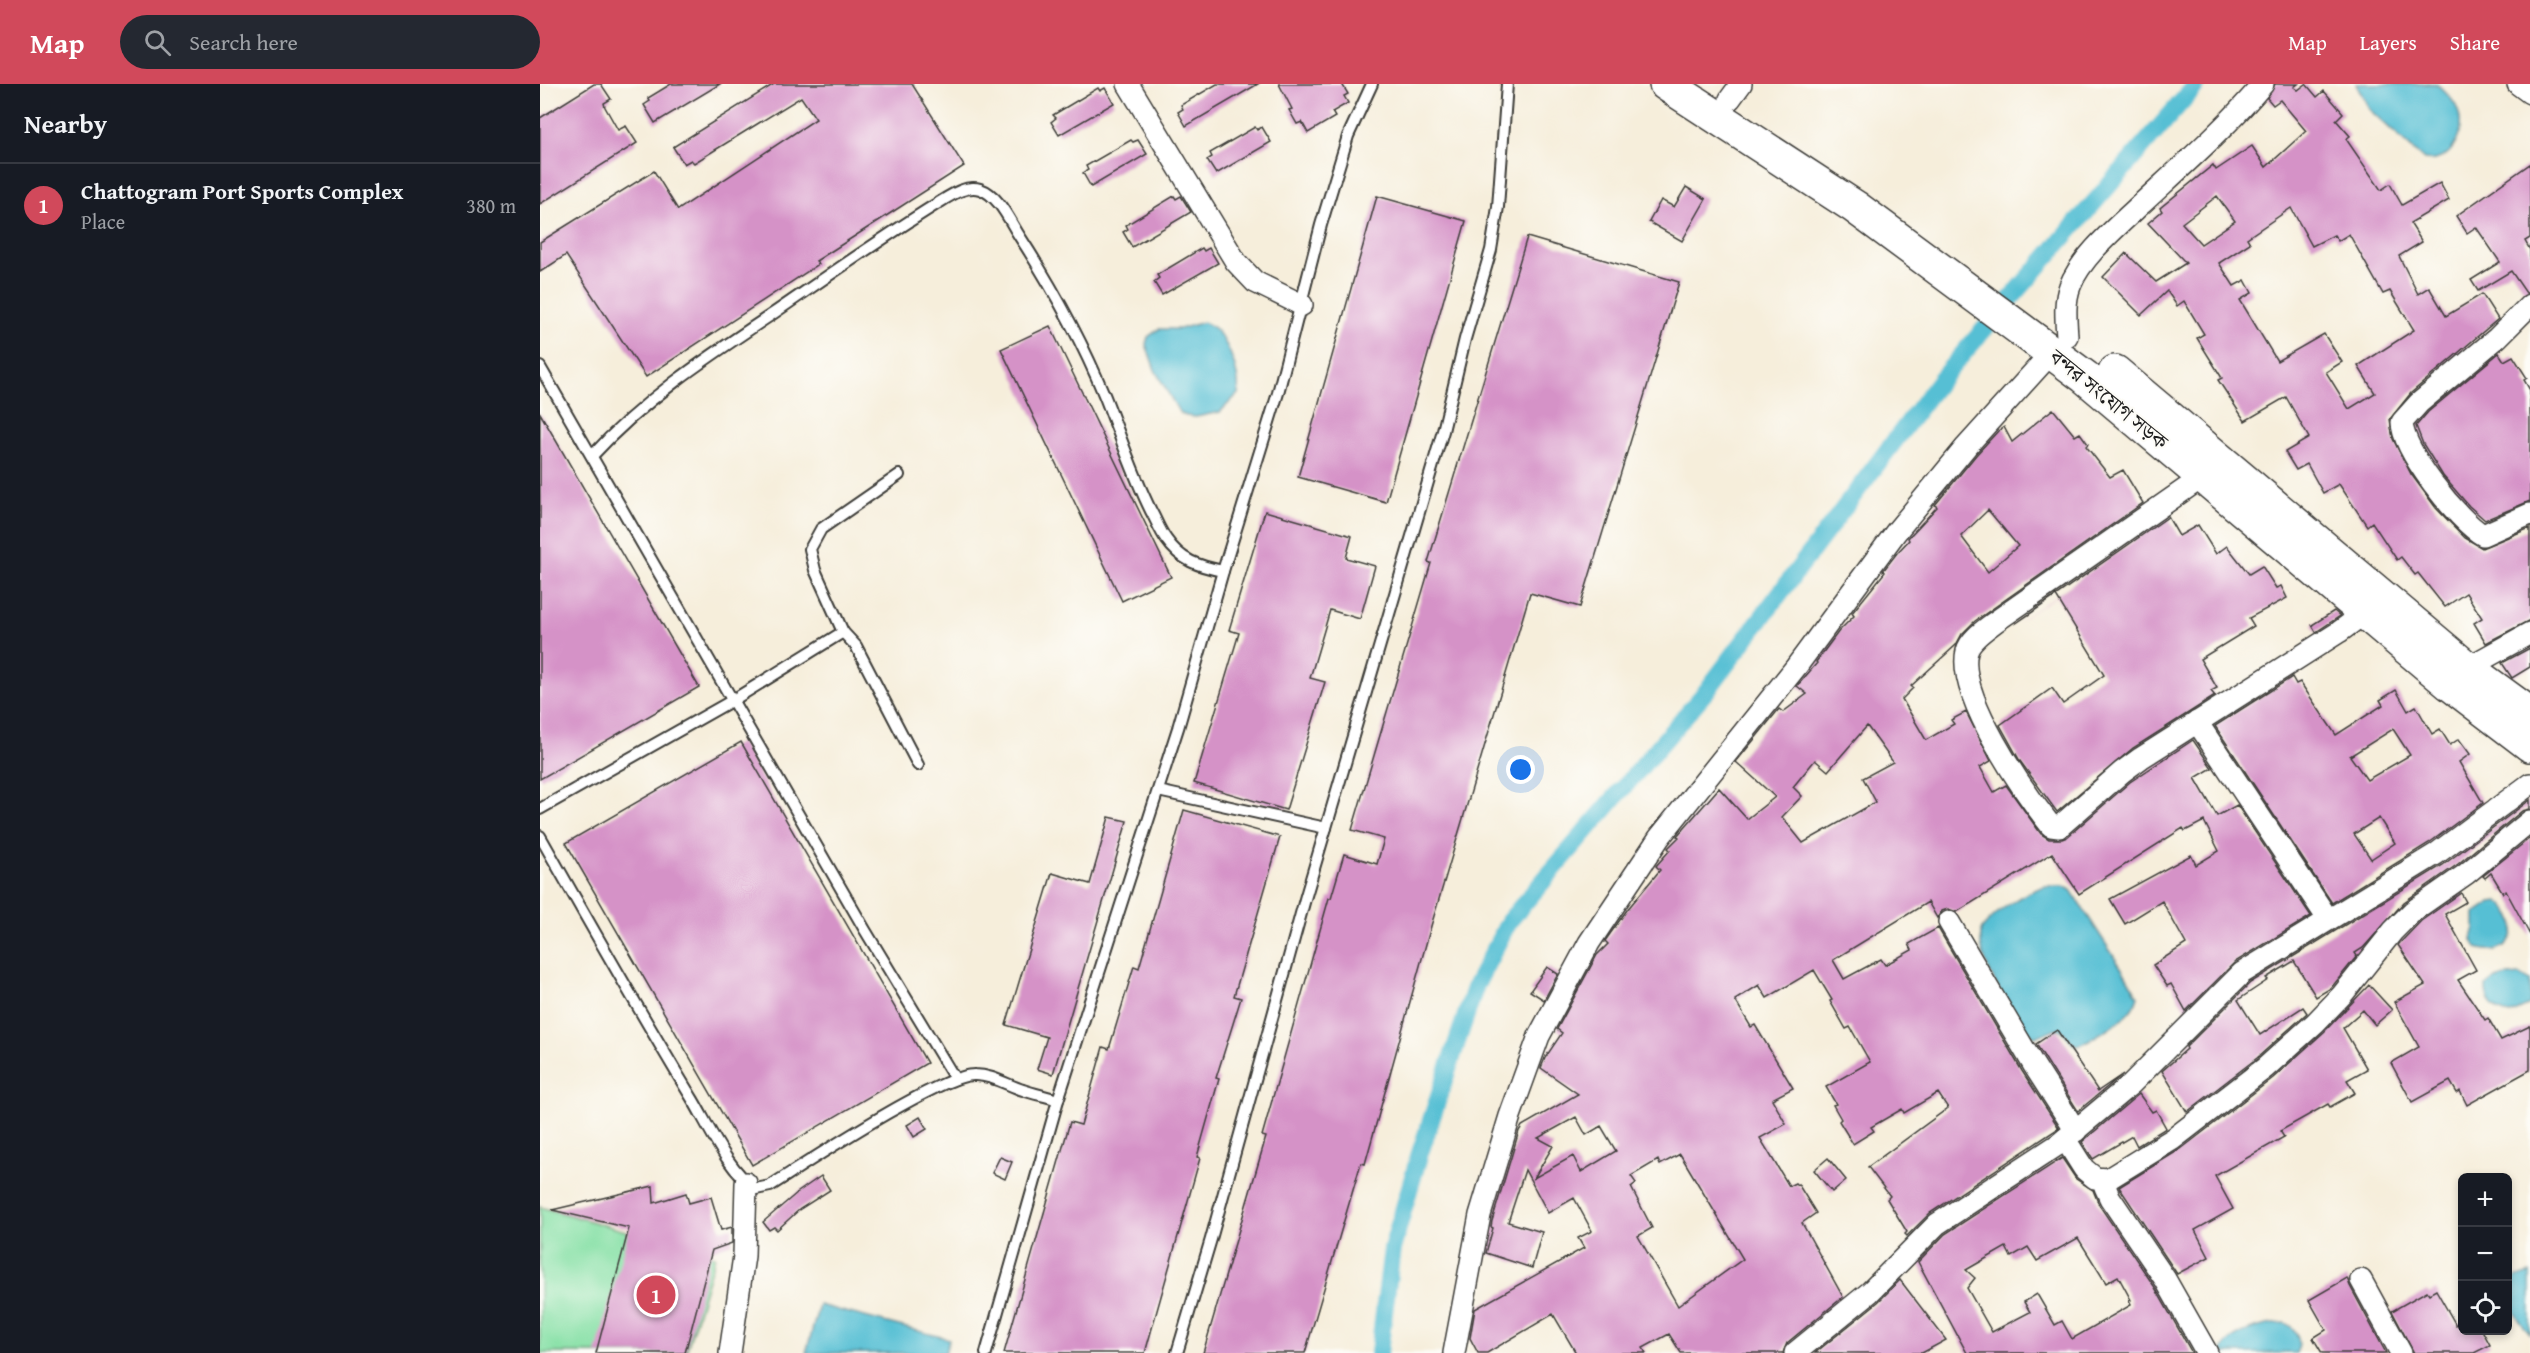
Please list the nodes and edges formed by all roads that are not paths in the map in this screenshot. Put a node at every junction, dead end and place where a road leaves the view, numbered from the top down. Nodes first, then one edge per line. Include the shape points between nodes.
1 (1128, 84) edge
2 (1372, 84) edge
3 (1507, 84) edge
4 (1666, 84) edge
5 (2263, 84) edge
6 (2518, 84) edge
7 (1726, 89) edge
8 (2530, 93) edge
9 (1897, 225) junction
10 (1302, 305) junction
11 (2530, 305) edge
12 (2059, 344) junction
13 (540, 367) edge
14 (2181, 442) junction
15 (592, 456) junction
16 (899, 475) dead end
17 (2204, 476) junction
18 (2530, 514) edge
19 (1223, 571) junction
20 (2366, 612) junction
21 (843, 632) junction
22 (2530, 633) edge
23 (2467, 668) junction
24 (733, 700) junction
25 (2530, 714) edge
26 (2197, 722) junction
27 (2530, 744) edge
28 (918, 765) dead end
29 (2530, 784) edge
30 (1158, 791) junction
31 (540, 809) edge
32 (2530, 822) edge
33 (1326, 828) junction
34 (540, 836) edge
35 (2328, 919) junction
36 (1949, 922) dead end
37 (955, 1079) junction
38 (1058, 1100) junction
39 (2071, 1135) junction
40 (2108, 1179) junction
41 (746, 1183) junction
42 (2361, 1280) dead end
43 (730, 1353) edge
44 (986, 1353) edge
45 (1177, 1353) edge
46 (1454, 1353) edge
47 (1795, 1353) edge
48 (2207, 1353) edge
49 (2401, 1353) edge

1 - 10 street via 1236,262 1255,282
2 - 10 lane via 1348,136
3 - 33 lane via 1491,250 1443,431
4 - 9 highway, বন্দর সংযোগ সড়ক via 1840,196
5 - 12 street via 2117,227 2082,267 2071,285
6 - 8 street
7 - 9 highway, বন্দর সংযোগ সড়ক
9 - 12 highway, বন্দর সংযোগ সড়ক
10 - 19 lane
11 - 18 street via 2402,422 2406,440 2428,476 2474,530 2483,535
12 - 14 highway, বন্দর সংযোগ সড়ক via 2085,377
12 - 46 street via 1896,532 1796,667 1659,838 1589,943 1539,1036 1510,1116 1480,1215
13 - 15 lane
14 - 17 highway, বন্দর সংযোগ সড়ক
14 - 23 highway, বন্দর সংযোগ সড়ক
15 - 19 lane via 639,410 711,355 935,205 965,189 979,188 993,196 1071,322 1165,539 1196,566
15 - 24 lane
16 - 21 lane via 821,529 810,549 815,570
17 - 20 highway, বন্দর সংযোগ সড়ক
17 - 26 street via 1975,638 1967,649 1966,667 1989,732 2051,826 2059,827 2122,772
19 - 30 lane
20 - 26 street
20 - 27 highway, বন্দর সংযোগ সড়ক via 2450,684
21 - 24 lane
21 - 28 lane via 856,646
22 - 23 street
23 - 25 highway, বন্দর সংযোগ সড়ক
24 - 31 lane
24 - 37 lane
26 - 35 street
29 - 35 street via 2457,840
30 - 33 lane
30 - 38 lane
32 - 40 street via 2413,911 2335,1002 2265,1068 2192,1126
33 - 45 lane
34 - 41 lane via 650,1029
35 - 39 street via 2242,973 2155,1063
36 - 39 street
37 - 38 lane via 972,1074 987,1076
37 - 41 lane via 891,1112 770,1186 756,1189
38 - 44 lane
39 - 40 street via 2084,1169 2095,1178
39 - 47 street via 1937,1224 1870,1292
40 - 48 street via 2105,1187 2110,1198
41 - 43 street via 744,1256
42 - 49 street

